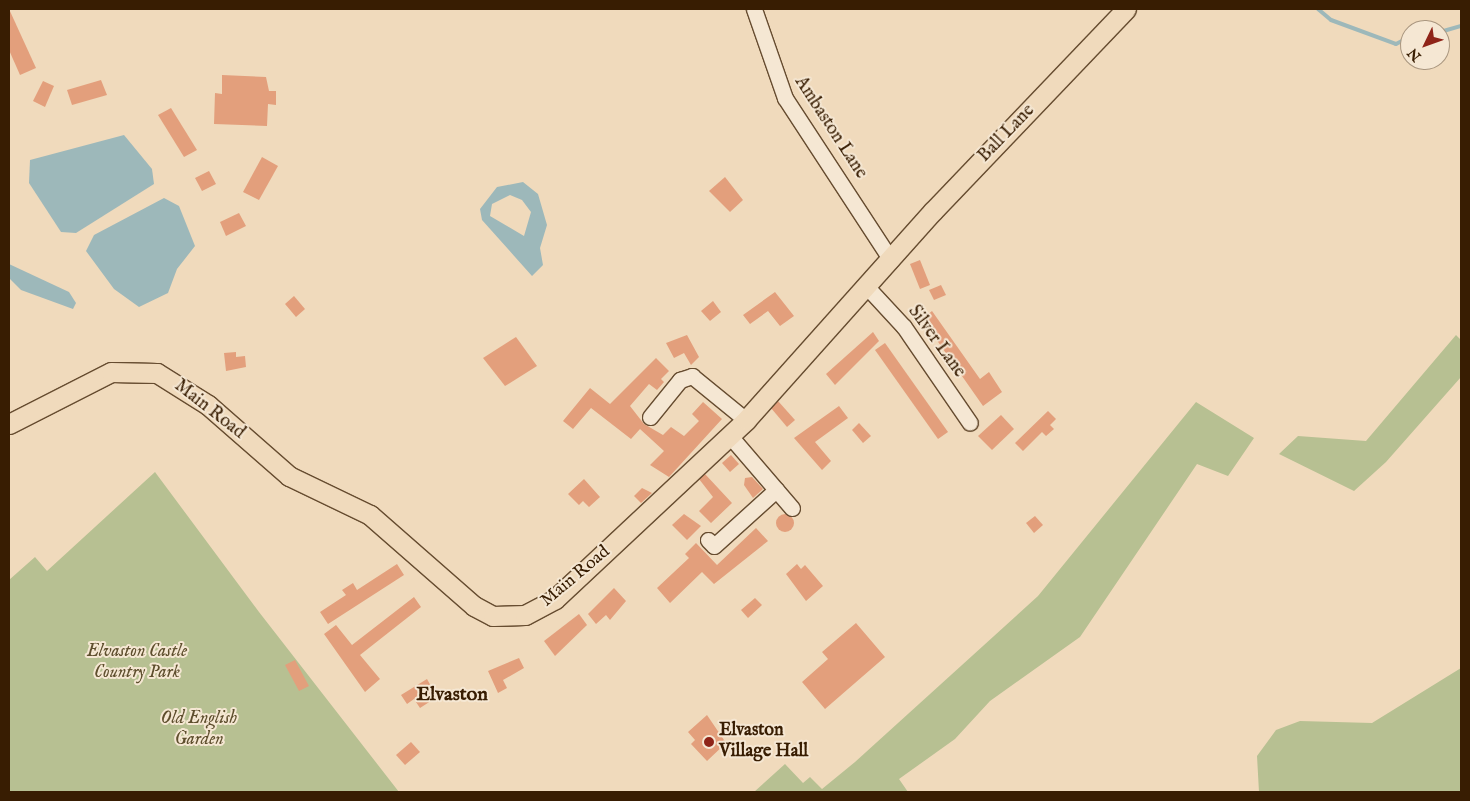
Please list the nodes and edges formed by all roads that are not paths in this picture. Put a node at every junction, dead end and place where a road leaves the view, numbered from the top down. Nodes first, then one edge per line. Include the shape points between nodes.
1 (754, 9) edge
2 (1126, 9) edge
3 (891, 260) junction
4 (866, 287) junction
5 (650, 417) dead end
6 (746, 420) junction
7 (970, 423) dead end
8 (9, 424) edge
9 (730, 436) junction
10 (776, 490) junction
11 (792, 508) dead end
12 (708, 540) dead end

1 - 3 street, Ambaston Lane via 785,98
2 - 3 main road, Ball Lane
3 - 4 main road, Main Road
4 - 6 main road, Main Road
4 - 7 street, Silver Lane via 904,328
5 - 6 street via 680,380 692,376
6 - 9 main road, Main Road
8 - 9 main road, Main Road via 111,372 142,370 164,376 208,405 289,476 370,515 474,606 499,617 525,615 555,599
9 - 10 street
10 - 11 street
10 - 12 street via 714,546

